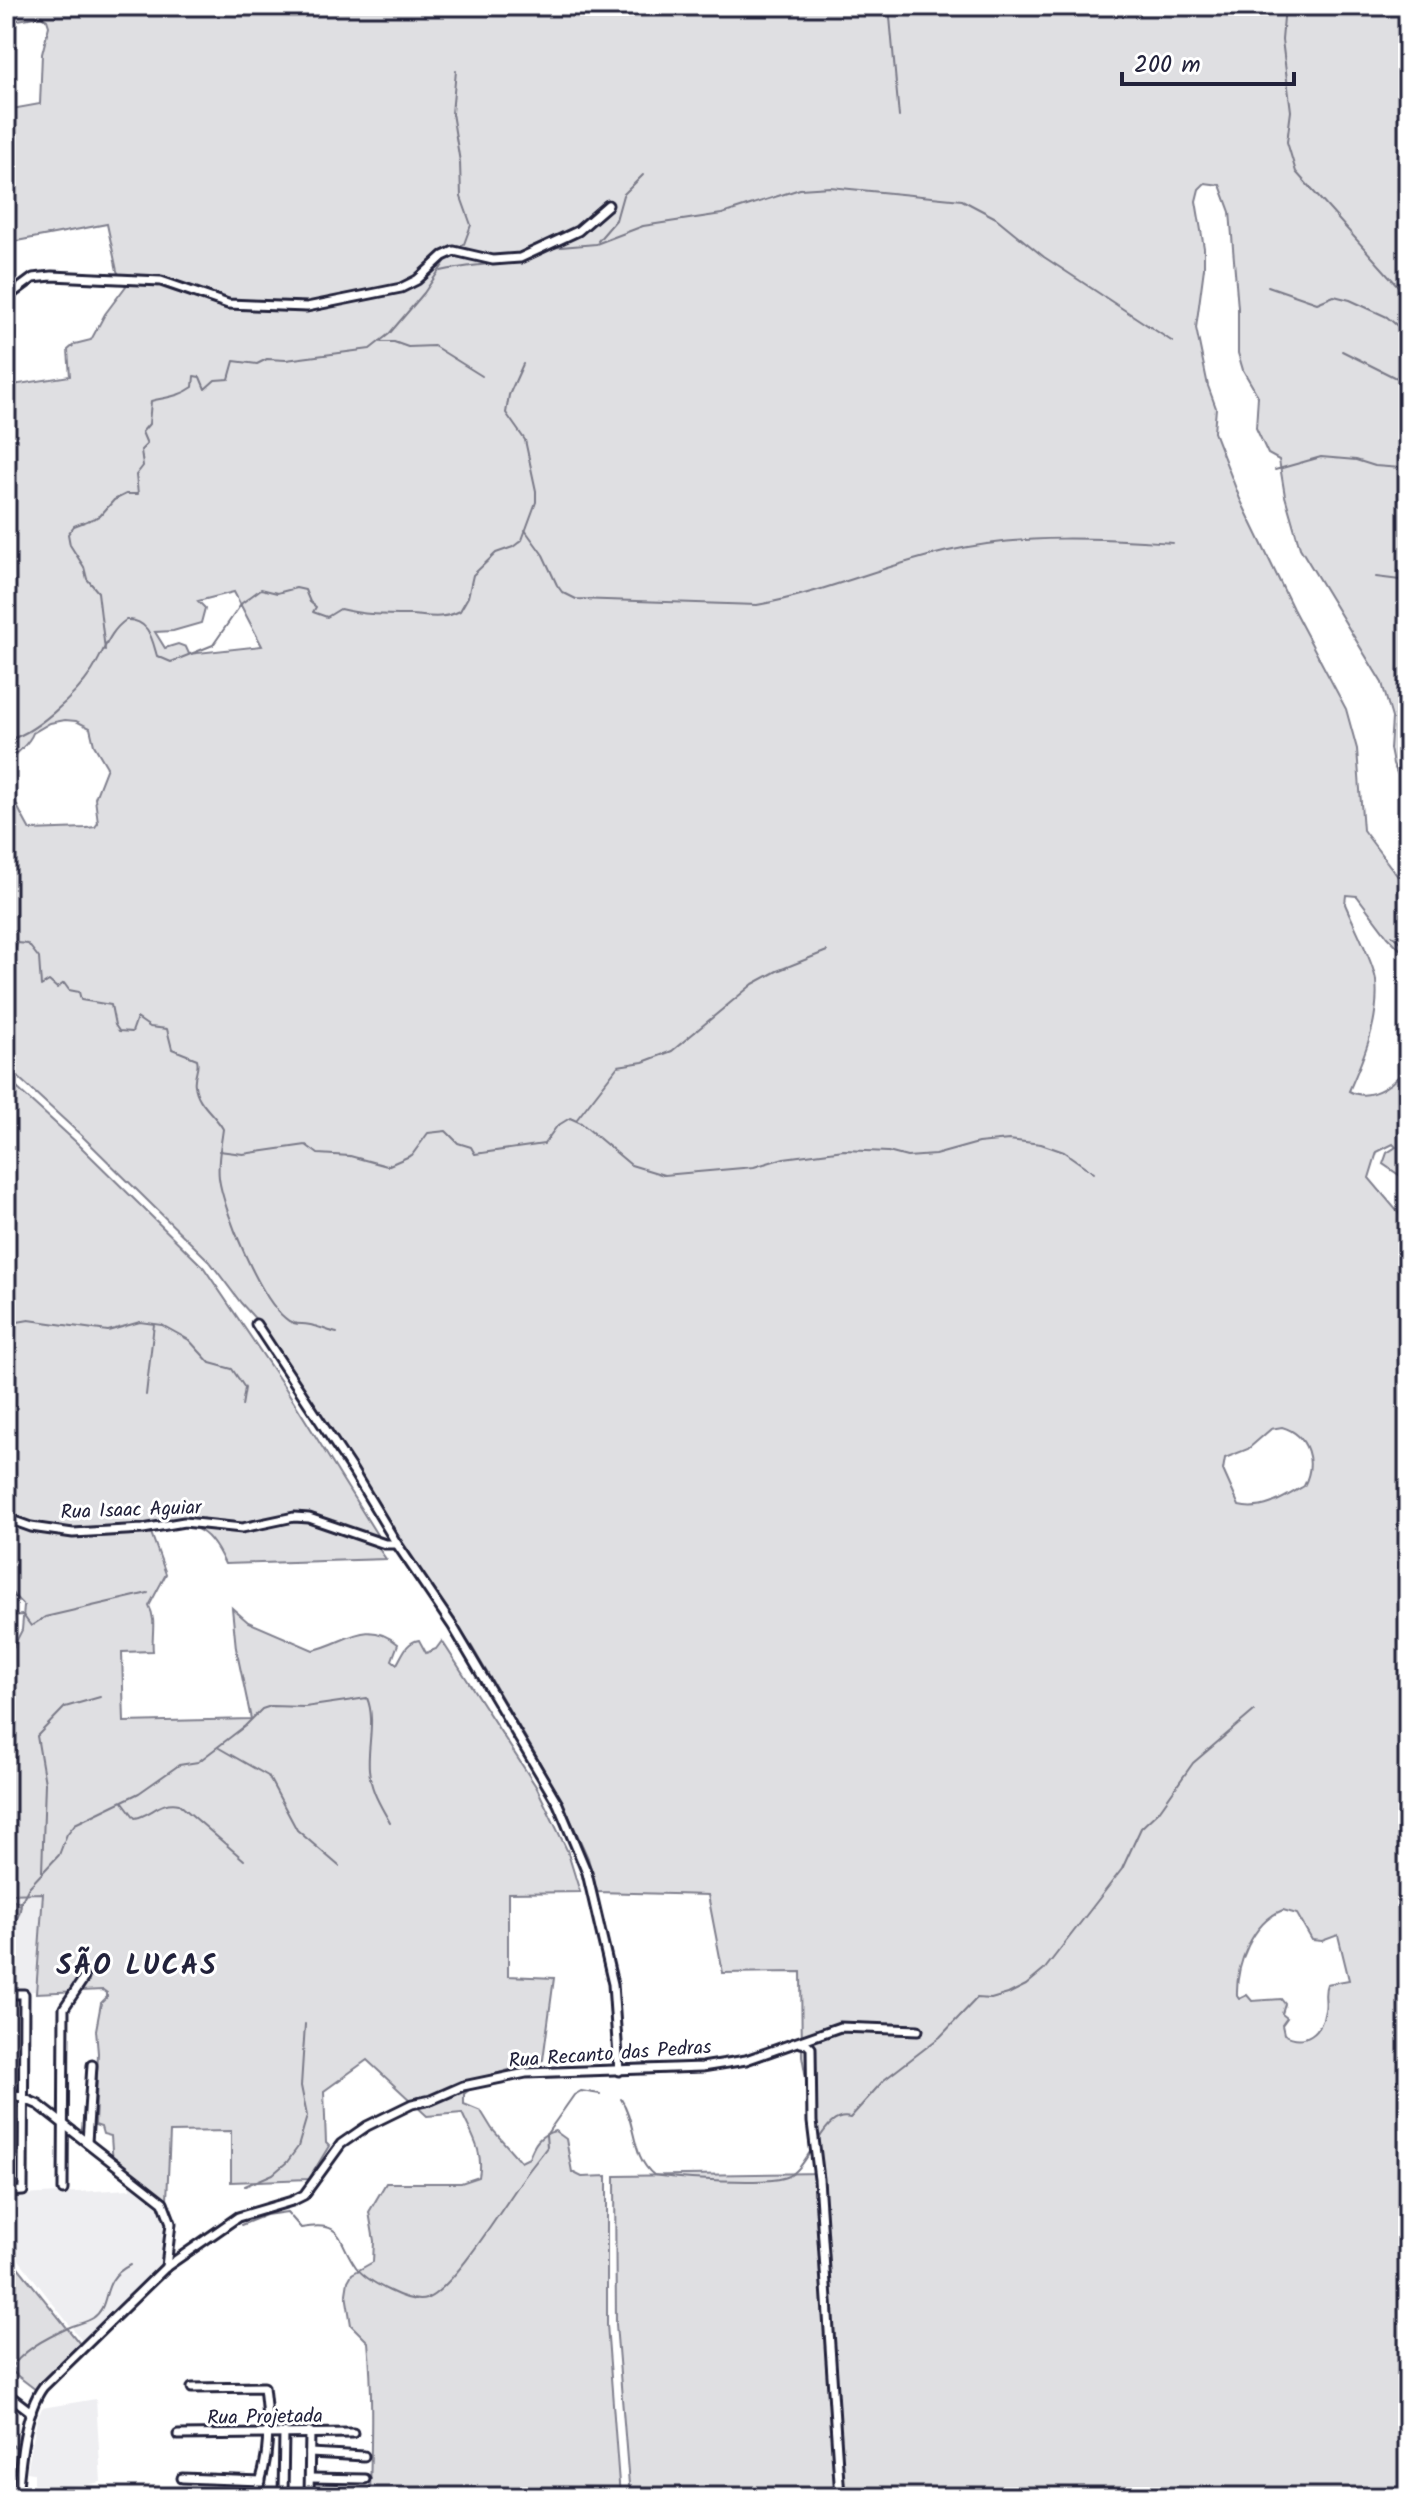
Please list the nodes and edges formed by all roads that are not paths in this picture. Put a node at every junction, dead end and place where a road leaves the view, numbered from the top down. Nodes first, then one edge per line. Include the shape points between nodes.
1 (608, 205) dead end
2 (6, 298) edge
3 (256, 1324) dead end
4 (6, 1518) edge
5 (397, 1544) junction
6 (84, 1978) dead end
7 (6, 1994) edge
8 (918, 2030) dead end
9 (799, 2043) junction
10 (92, 2065) dead end
11 (619, 2071) junction
12 (6, 2091) edge
13 (22, 2097) junction
14 (62, 2122) junction
15 (87, 2142) junction
16 (63, 2190) dead end
17 (6, 2192) edge
18 (166, 2267) junction
19 (192, 2388) dead end
20 (6, 2393) edge
21 (31, 2412) junction
22 (310, 2432) junction
23 (269, 2433) junction
24 (284, 2433) junction
25 (353, 2433) dead end
26 (178, 2435) dead end
27 (310, 2453) junction
28 (364, 2456) dead end
29 (182, 2478) dead end
30 (310, 2478) junction
31 (365, 2479) dead end
32 (261, 2481) junction
33 (283, 2494) junction
34 (309, 2496) edge
35 (17, 2497) edge
36 (255, 2497) edge
37 (267, 2497) edge
38 (840, 2497) edge

1 - 2 street via 578,231 520,258 501,261 448,252 401,288 307,307 228,304 161,281 52,276 33,278
3 - 5 street
4 - 5 street, Rua Isaac Aguiar via 73,1533 184,1522 242,1528 294,1517
5 - 11 street via 460,1638 570,1831 587,1873 613,1984
6 - 14 street via 64,2008
7 - 13 street via 24,1994
8 - 9 street, Rua Recanto das Pedras via 840,2027
9 - 11 street, Rua Recanto das Pedras via 702,2067
9 - 38 street via 811,2048
10 - 15 street
11 - 18 street, Rua Recanto das Pedras via 526,2073 463,2086 395,2112 341,2144 304,2195 238,2217
12 - 13 street
13 - 14 street
13 - 17 street via 23,2191
14 - 15 street
14 - 16 street
15 - 18 street via 167,2207 171,2223
18 - 21 street, Rua Recanto das Pedras via 43,2387
19 - 23 street via 264,2387
20 - 21 street
21 - 35 street
22 - 24 street, Rua Projetada
22 - 25 street, Rua Projetada
22 - 27 street
23 - 24 street, Rua Projetada
23 - 26 street, Rua Projetada
23 - 32 street
24 - 33 street
27 - 28 street
27 - 30 street
29 - 32 street
30 - 31 street
30 - 34 street
32 - 36 street
33 - 34 street
33 - 37 street

